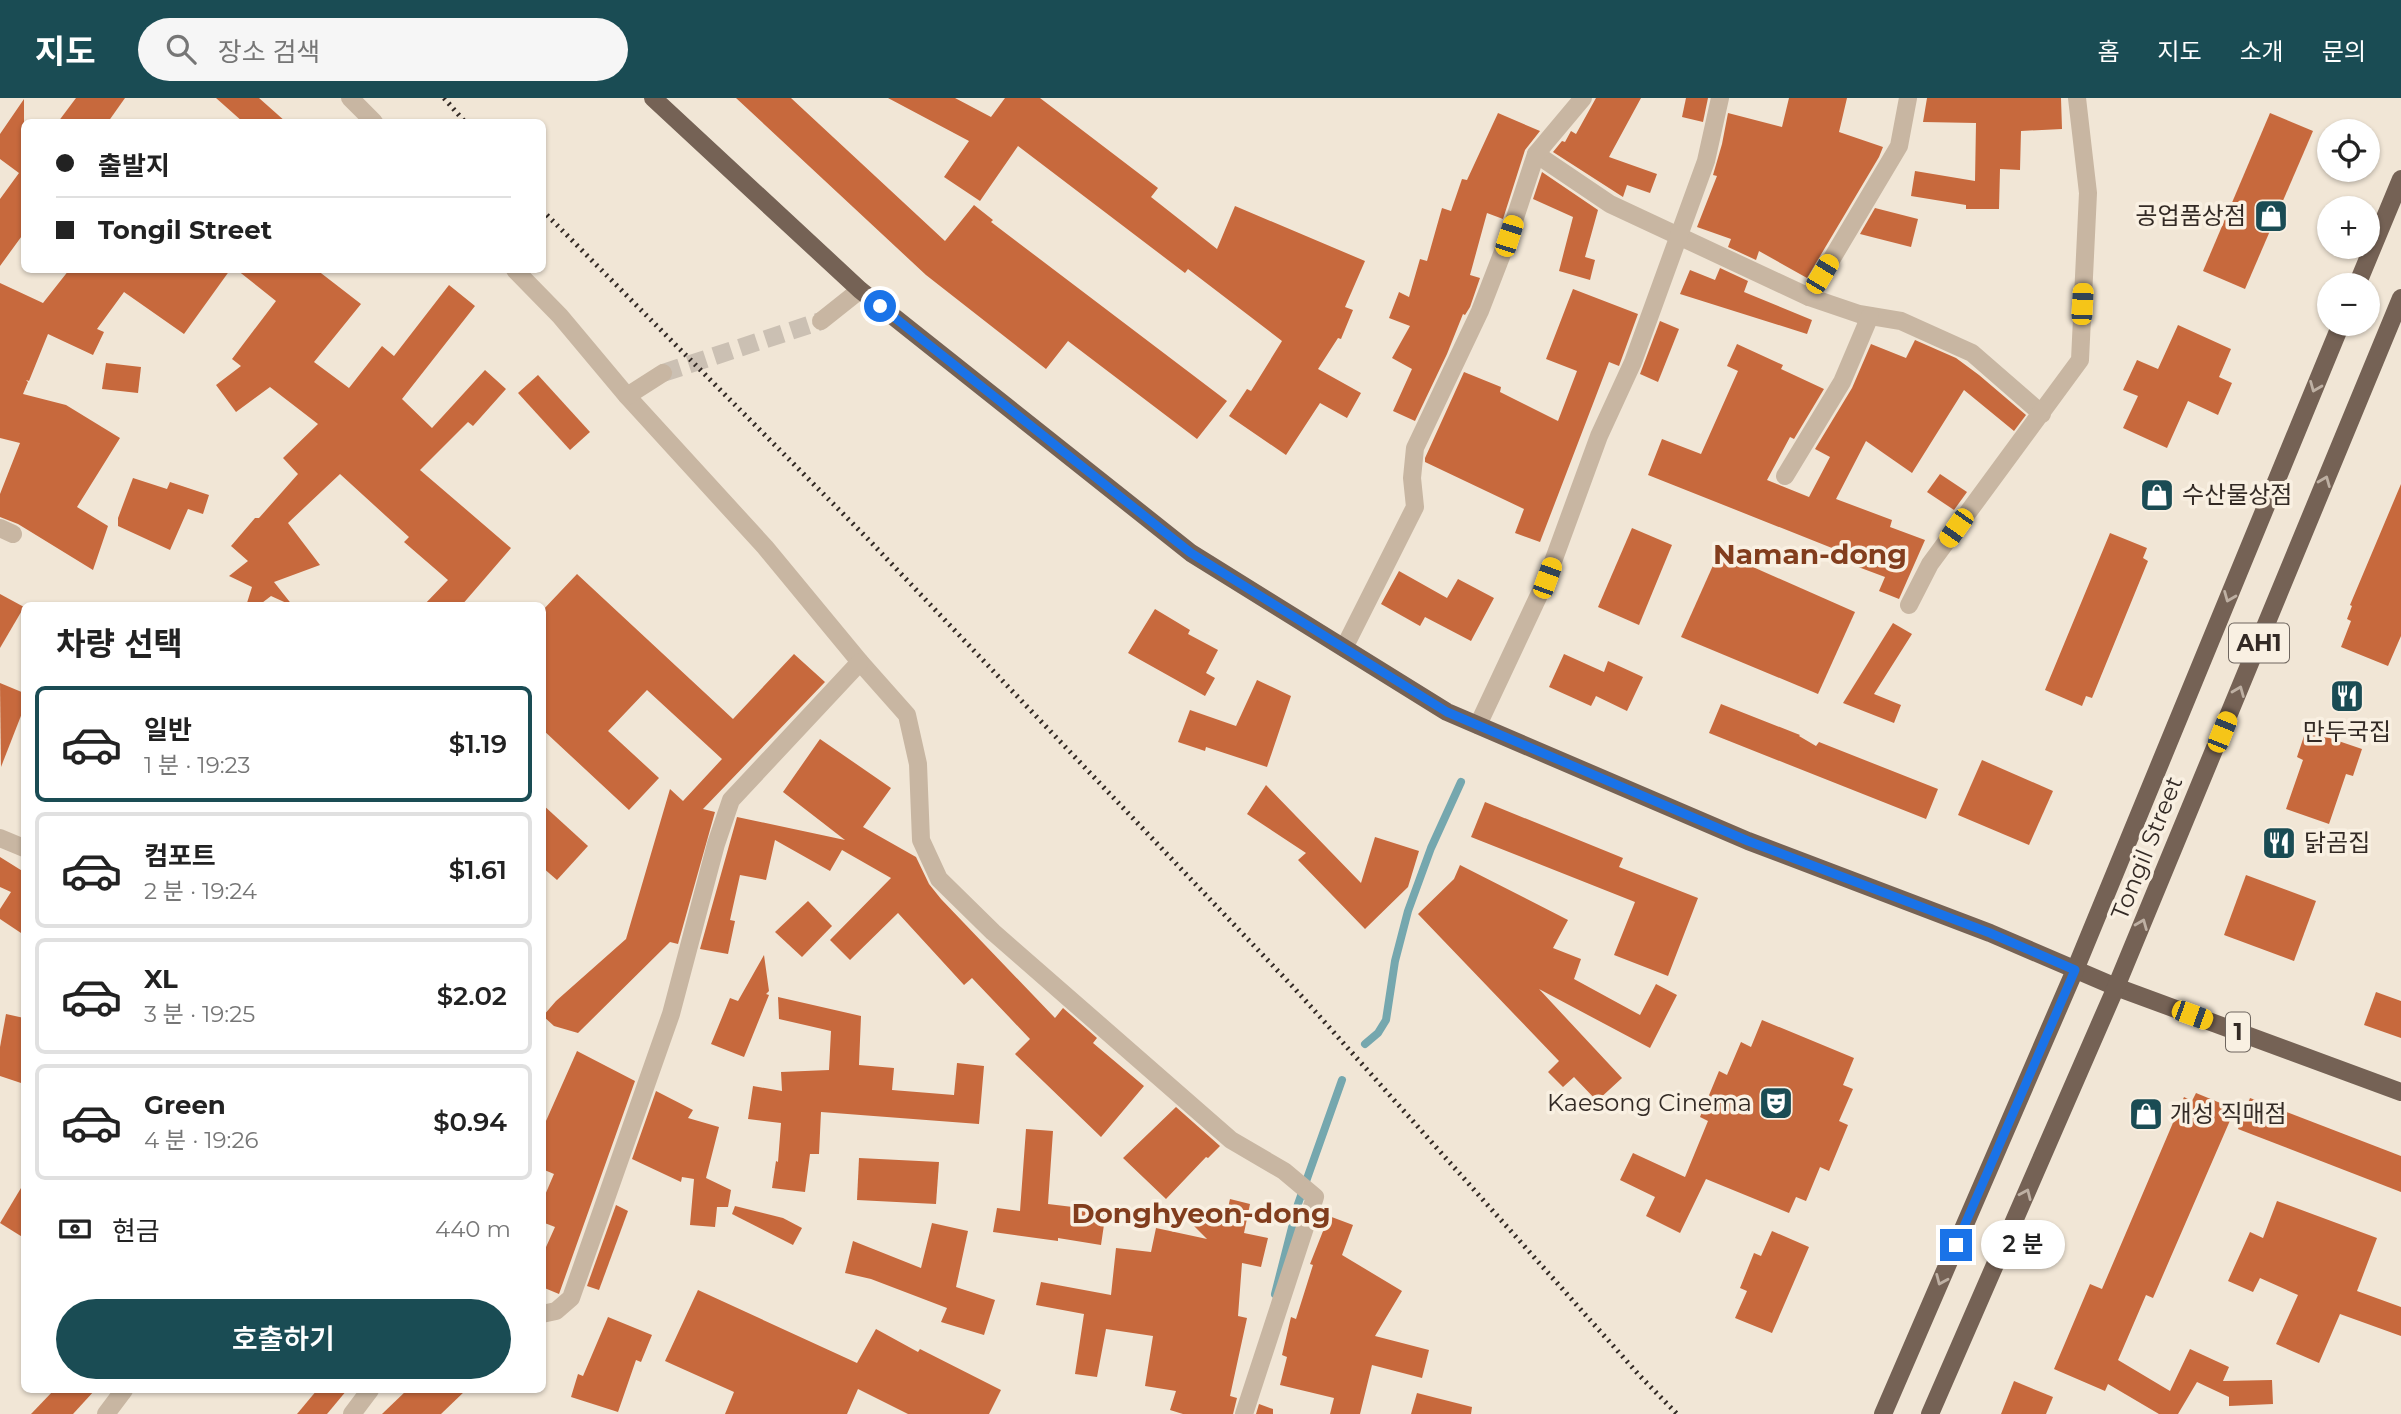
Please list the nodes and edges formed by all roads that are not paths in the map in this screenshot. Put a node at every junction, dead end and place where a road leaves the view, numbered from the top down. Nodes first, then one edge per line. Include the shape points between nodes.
1 (350, 98) edge
2 (653, 98) edge
3 (1583, 98) edge
4 (1720, 98) edge
5 (1908, 98) edge
6 (2077, 98) edge
7 (371, 119) edge
8 (1536, 153) junction
9 (2401, 179) edge
10 (1679, 234) junction
11 (518, 273) edge
12 (2362, 273) edge
13 (860, 290) junction
14 (1809, 297) junction
15 (2401, 298) edge
16 (1870, 316) junction
17 (821, 321) tunnel mouth
18 (2336, 336) edge
19 (663, 373) tunnel mouth
20 (627, 396) junction
21 (2042, 414) junction
22 (1785, 476) dead end
23 (1909, 605) dead end
24 (1344, 648) junction
25 (860, 662) junction
26 (1478, 725) junction
27 (0, 838) edge
28 (21, 847) edge
29 (2075, 970) junction
30 (2116, 987) junction
31 (2401, 1092) edge
32 (546, 1313) edge
33 (122, 1393) edge
34 (368, 1393) edge
35 (106, 1414) edge
36 (352, 1414) edge
37 (1244, 1414) edge
38 (1883, 1414) edge
39 (1930, 1414) edge

1 - 7 street
2 - 13 main road, 1
3 - 8 street
4 - 10 street via 1706,161
5 - 14 street via 1899,146
6 - 21 street via 2088,193 2080,360
8 - 10 street via 1610,204
8 - 24 street via 1480,311 1415,448 1415,507
9 - 12 main road
10 - 14 street
10 - 26 street via 1547,578
11 - 20 street
13 - 17 street
13 - 24 main road, 1 via 1191,553
14 - 16 street
30 -> 15 main road, Tongil Street / AH1
16 - 21 street via 1901,321 1972,354
16 - 22 street via 1842,382
18 -> 29 main road, Tongil Street / AH1
19 - 20 street
20 - 25 street via 765,547
21 - 23 street via 1930,564
24 - 26 main road, 1 via 1447,712
25 - 32 street via 731,800 671,1014 571,1298
25 - 37 street via 907,715 918,764 921,840 939,879 1022,958 1231,1140 1284,1171 1315,1197
26 - 29 main road, 1 via 1748,841
27 - 28 street
29 - 30 main road, 1
29 -> 38 main road, Tongil Street / AH1
30 - 31 main road, 1
39 -> 30 main road, Tongil Street / AH1
33 - 35 street
34 - 36 street

